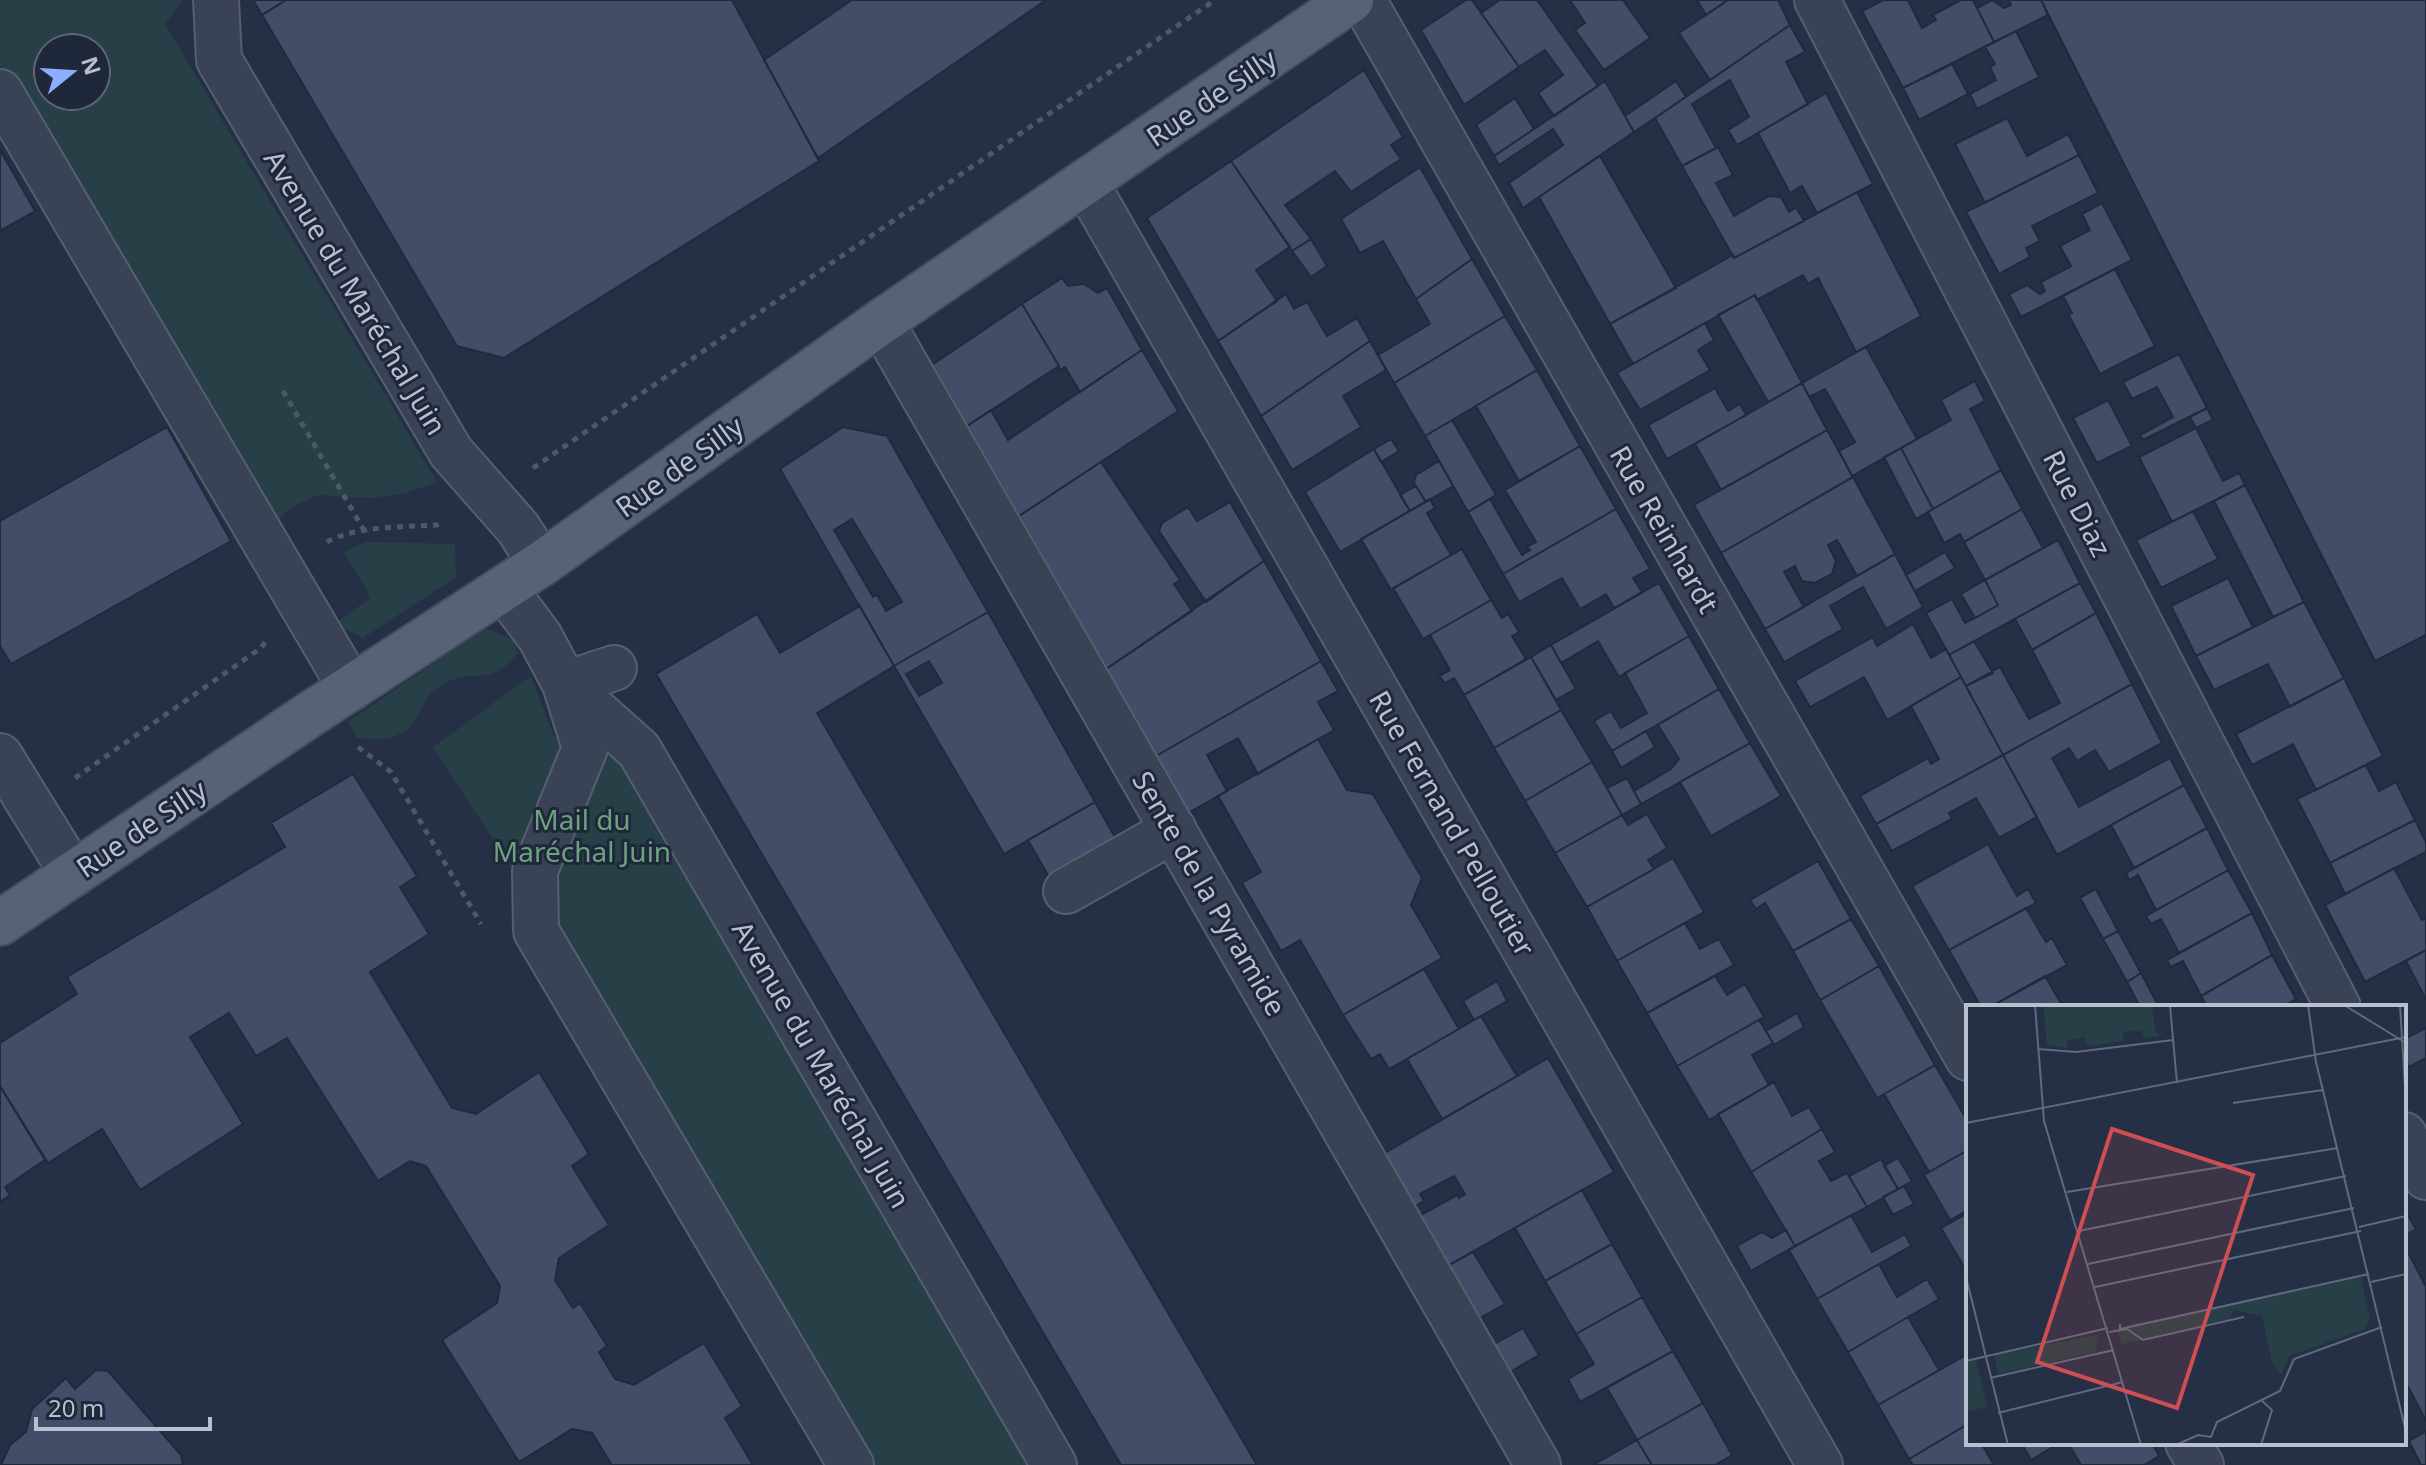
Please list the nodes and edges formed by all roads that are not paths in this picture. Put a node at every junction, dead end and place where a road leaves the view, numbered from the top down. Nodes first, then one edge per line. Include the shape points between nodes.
1 (216, 0) edge
2 (1351, 0) edge
3 (1363, 0) edge
4 (1817, 0) edge
5 (0, 92) edge
6 (1085, 182) junction
7 (881, 322) junction
8 (541, 564) junction
9 (504, 589) junction
10 (614, 668) dead end
11 (565, 684) junction
12 (351, 688) junction
13 (0, 756) edge
14 (1174, 830) junction
15 (73, 874) junction
16 (1066, 891) dead end
17 (0, 923) edge
18 (2337, 1005) edge
19 (1966, 1055) edge
20 (2406, 1139) edge
21 (2426, 1177) edge
22 (2189, 1445) edge
23 (851, 1465) edge
24 (1054, 1465) edge
25 (1538, 1465) edge
26 (1820, 1465) edge
27 (2201, 1465) edge

1 - 8 street, Avenue du Maréchal Juin via 219,60 451,452 518,528
2 - 6 main road, Rue de Silly
3 - 19 street, Rue Reinhardt
4 - 18 street, Rue Diaz
5 - 12 street
6 - 7 main road, Rue de Silly
6 - 26 street, Rue Fernand Pelloutier
7 - 8 main road, Rue de Silly
7 - 14 street, Sente de la Pyramide
8 - 9 main road, Rue de Silly
9 - 11 street, Avenue du Maréchal Juin via 540,637
9 - 12 main road, Rue de Silly
10 - 11 street
11 - 23 street, Avenue du Maréchal Juin via 585,748 535,871 536,931
11 - 24 street, Avenue du Maréchal Juin via 639,750
12 - 15 main road, Rue de Silly
13 - 15 street
14 - 16 street
14 - 25 street, Sente de la Pyramide
15 - 17 main road, Rue de Silly
20 - 21 street
22 - 27 street

